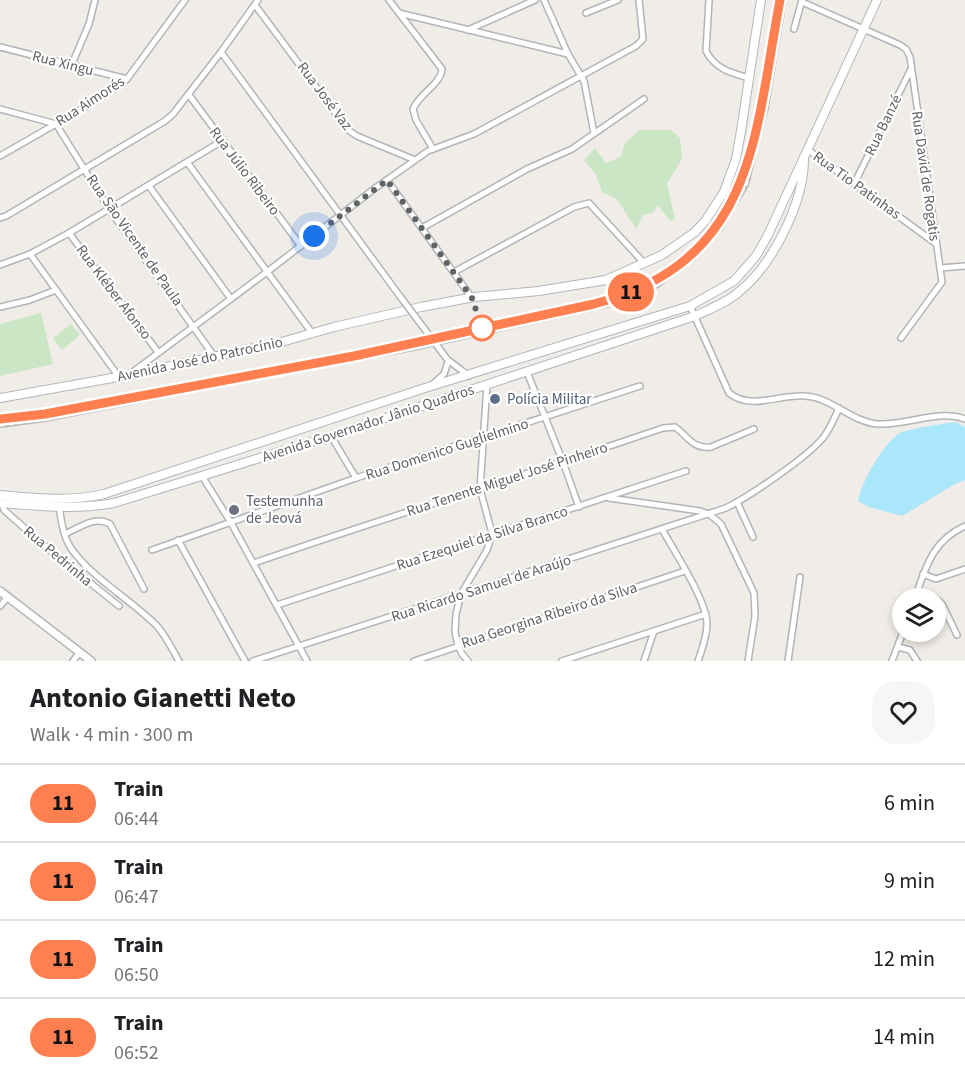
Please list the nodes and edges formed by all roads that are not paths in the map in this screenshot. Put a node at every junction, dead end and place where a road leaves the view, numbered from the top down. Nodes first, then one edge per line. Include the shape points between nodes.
1 (96, 0) edge
2 (185, 0) edge
3 (389, 0) edge
4 (535, 0) edge
5 (544, 0) edge
6 (618, 0) edge
7 (639, 0) edge
8 (709, 0) edge
9 (761, 0) edge
10 (877, 0) edge
11 (802, 1) edge
12 (256, 3) edge
13 (399, 13) junction
14 (586, 13) dead end
15 (794, 29) dead end
16 (864, 29) junction
17 (468, 30) junction
18 (0, 47) edge
19 (221, 52) junction
20 (568, 54) junction
21 (72, 64) junction
22 (911, 67) junction
23 (582, 75) junction
24 (749, 78) junction
25 (127, 79) junction
26 (189, 95) junction
27 (644, 99) dead end
28 (0, 109) edge
29 (56, 124) junction
30 (594, 133) junction
31 (222, 141) junction
32 (433, 149) junction
33 (806, 152) junction
34 (0, 156) edge
35 (415, 160) junction
36 (187, 162) junction
37 (86, 169) junction
38 (387, 180) junction
39 (855, 182) junction
40 (149, 186) junction
41 (787, 193) junction
42 (797, 200) junction
43 (109, 209) junction
44 (341, 215) junction
45 (0, 218) edge
46 (422, 228) junction
47 (69, 233) junction
48 (935, 243) junction
49 (301, 246) junction
50 (30, 254) junction
51 (644, 263) junction
52 (0, 265) edge
53 (965, 266) edge
54 (940, 268) junction
55 (267, 272) junction
56 (454, 272) junction
57 (56, 290) junction
58 (472, 298) junction
59 (231, 300) junction
60 (690, 306) junction
61 (0, 307) edge
62 (695, 316) junction
63 (195, 327) junction
64 (312, 333) junction
65 (901, 338) dead end
66 (156, 353) junction
67 (214, 356) junction
68 (448, 360) junction
69 (153, 369) junction
70 (489, 369) junction
71 (527, 372) junction
72 (129, 375) junction
73 (469, 375) junction
74 (119, 377) junction
75 (488, 385) junction
76 (640, 386) dead end
77 (428, 387) junction
78 (405, 395) junction
79 (0, 398) edge
80 (444, 399) junction
81 (839, 408) junction
82 (387, 417) junction
83 (546, 417) junction
84 (963, 417) edge
85 (334, 419) junction
86 (313, 426) junction
87 (754, 429) dead end
88 (335, 434) junction
89 (484, 436) junction
90 (321, 439) junction
91 (563, 462) junction
92 (686, 471) dead end
93 (202, 476) junction
94 (356, 478) junction
95 (480, 489) junction
96 (101, 495) junction
97 (607, 498) junction
98 (1, 500) edge
99 (47, 502) junction
100 (737, 502) junction
101 (104, 505) junction
102 (59, 506) junction
103 (579, 507) junction
104 (682, 508) junction
105 (709, 514) junction
106 (230, 521) junction
107 (682, 523) junction
108 (965, 526) edge
109 (662, 529) junction
110 (492, 533) junction
111 (65, 534) junction
112 (753, 537) dead end
113 (178, 540) junction
114 (152, 550) dead end
115 (254, 563) junction
116 (965, 569) edge
117 (685, 571) junction
118 (923, 574) junction
119 (800, 577) dead end
120 (918, 588) edge
121 (144, 589) dead end
122 (0, 591) edge
123 (460, 594) junction
124 (8, 597) junction
125 (277, 605) junction
126 (0, 606) edge
127 (119, 606) dead end
128 (946, 612) edge
129 (706, 614) junction
130 (654, 631) junction
131 (957, 635) dead end
132 (900, 642) edge
133 (458, 645) junction
134 (299, 646) junction
135 (898, 647) junction
136 (80, 652) junction
137 (73, 661) edge
138 (91, 661) edge
139 (179, 661) edge
140 (245, 661) edge
141 (253, 661) edge
142 (307, 661) edge
143 (414, 661) edge
144 (468, 661) edge
145 (562, 661) edge
146 (644, 661) edge
147 (698, 661) edge
148 (748, 661) edge
149 (788, 661) edge
150 (892, 661) edge
151 (917, 661) edge

1 - 21 street
2 - 25 street, Rua Aimorés
3 - 13 street
4 - 17 street
5 - 20 street
6 - 14 street
7 - 23 street via 644,31 640,44
8 - 24 street via 706,51 715,64 731,74
9 - 24 main road, Avenida José do Patrocínio
10 - 16 main road, Avenida Governador Jânio Quadros
11 - 15 street
11 - 16 street, Rua David de Rogatis
12 - 19 street
12 - 35 street, Rua José Vaz via 348,130
13 - 17 street
13 - 32 street via 442,69 440,77 413,109
16 - 22 street, Rua David de Rogatis via 906,49
16 - 33 main road, Avenida Governador Jânio Quadros
17 - 20 street
18 - 21 street, Rua Xingu
19 - 26 street
19 - 44 street
20 - 23 street
21 - 25 street, Rua Xingu
22 - 39 street, Rua Banzé
22 - 48 street, Rua David de Rogatis
23 - 30 street
23 - 32 street via 474,134
24 - 51 main road, Avenida José do Patrocínio via 736,159 724,192 695,232
25 - 29 street, Rua Aimorés
26 - 31 street, Rua Júlio Ribeiro
26 - 37 street via 165,121
27 - 30 street
28 - 29 street
29 - 34 street, Rua Aimorés
29 - 37 street, Rua São Vicente de Paula
30 - 46 street via 572,149 527,169
31 - 36 street
31 - 49 street, Rua Júlio Ribeiro
32 - 35 street
33 - 39 street, Rua Tio Patinhas
33 - 41 main road, Avenida Governador Jânio Quadros
33 - 42 main road, Avenida Governador Jânio Quadros
35 - 38 street
36 - 40 street
36 - 55 street
37 - 43 street, Rua São Vicente de Paula
37 - 45 street
38 - 44 street
38 - 46 street
39 - 48 street, Rua Tio Patinhas
40 - 43 street
40 - 59 street
41 - 42 main road
41 - 60 main road, Avenida Governador Jânio Quadros via 767,237 745,270 734,281
42 - 62 main road, Avenida Governador Jânio Quadros via 773,249 749,283
43 - 47 street
43 - 63 street, Rua São Vicente de Paula
44 - 49 street
44 - 68 street, bridge
46 - 56 street
47 - 50 street
47 - 66 street, Rua Kléber Afonso
48 - 54 street, Rua David de Rogatis
49 - 55 street
50 - 52 street
50 - 57 street
51 - 56 street via 589,203 574,207
51 - 58 main road, Avenida José do Patrocínio via 606,280
53 - 54 street
54 - 65 street, Rua David de Rogatis via 942,282
55 - 59 street
55 - 64 street
56 - 58 street
57 - 61 street
57 - 74 street
58 - 64 main road, Avenida José do Patrocínio
59 - 63 street
60 - 62 street
60 - 70 main road, Avenida Governador Jânio Quadros
62 - 71 main road, Avenida Governador Jânio Quadros
62 - 81 street via 729,393 736,398 754,402 789,395 807,396
63 - 66 street
63 - 67 street, Rua São Vicente de Paula
64 - 67 main road, Avenida José do Patrocínio
66 - 69 street
66 - 72 street
67 - 69 main road, Avenida José do Patrocínio
68 - 73 street
68 - 77 street via 444,374
69 - 72 main road, Avenida José do Patrocínio
70 - 73 main road, Avenida Governador Jânio Quadros
70 - 75 main road
71 - 75 main road, Avenida Governador Jânio Quadros
71 - 83 street
72 - 74 main road, Avenida José do Patrocínio
73 - 77 main road, Avenida Governador Jânio Quadros
73 - 80 main road via 470,386
74 - 79 main road, Avenida José do Patrocínio
75 - 80 main road, Avenida Governador Jânio Quadros
75 - 89 street
76 - 83 street, Rua Domenico Guglielmino
77 - 78 main road, Avenida Governador Jânio Quadros
78 - 82 main road via 389,408
78 - 85 main road, Avenida Governador Jânio Quadros
80 - 82 main road, Avenida Governador Jânio Quadros
81 - 84 street via 878,424
81 - 100 street, Rua Ricardo Samuel de Araújo via 820,440
82 - 88 main road, Avenida Governador Jânio Quadros
83 - 89 street, Rua Domenico Guglielmino
83 - 91 street
85 - 86 main road, Avenida Governador Jânio Quadros
85 - 88 main road
86 - 90 main road via 320,431
86 - 96 main road, Avenida Governador Jânio Quadros
87 - 91 street, Rua Tenente Miguel José Pinheiro via 711,447 697,447 669,426
88 - 90 main road, Avenida Governador Jânio Quadros
88 - 94 street
89 - 94 street, Rua Domenico Guglielmino
89 - 95 street
90 - 93 main road, Avenida Governador Jânio Quadros
91 - 95 street, Rua Tenente Miguel José Pinheiro
91 - 103 street
92 - 97 street, Rua Ezequiel da Silva Branco
93 - 101 main road, Avenida Governador Jânio Quadros
93 - 106 street
94 - 106 street, Rua Domenico Guglielmino
95 - 110 street
95 - 115 street, Rua Tenente Miguel José Pinheiro
96 - 99 main road, Avenida Governador Jânio Quadros
96 - 101 main road
97 - 103 street, Rua Ezequiel da Silva Branco
97 - 104 street
98 - 99 main road
98 - 127 street, Rua Pedrinha via 4,510
99 - 102 main road, Avenida Governador Jânio Quadros
100 - 105 street, Rua Ricardo Samuel de Araújo
100 - 112 street
101 - 102 main road, Avenida Governador Jânio Quadros
102 - 111 street
103 - 110 street, Rua Ezequiel da Silva Branco
104 - 105 street
104 - 107 street
105 - 107 street, Rua Ricardo Samuel de Araújo
105 - 148 street via 721,524 754,593 755,616
106 - 113 street, Rua Domenico Guglielmino
106 - 115 street
107 - 109 street, Rua Ricardo Samuel de Araújo
108 - 118 street via 935,548
109 - 117 street
109 - 123 street, Rua Ricardo Samuel de Araújo
110 - 123 street via 487,550
110 - 125 street, Rua Ezequiel da Silva Branco
111 - 121 street via 94,521 110,524
111 - 139 street via 75,553 156,625
113 - 114 street, Rua Domenico Guglielmino
113 - 140 street
115 - 125 street
116 - 118 street via 936,579
117 - 129 street
117 - 133 street, Rua Georgina Ribeiro da Silva
118 - 120 street
119 - 149 street
122 - 124 street
123 - 133 street via 455,632
123 - 134 street, Rua Ricardo Samuel de Araújo
124 - 126 street
124 - 136 street
125 - 134 street
128 - 131 street
129 - 130 street
129 - 147 street via 706,634
130 - 145 street
130 - 146 street
132 - 135 street
133 - 143 street, Rua Georgina Ribeiro da Silva
133 - 144 street
134 - 141 street, Rua Ricardo Samuel de Araújo
134 - 142 street
135 - 150 street
135 - 151 street via 910,650
136 - 137 street
136 - 138 street

